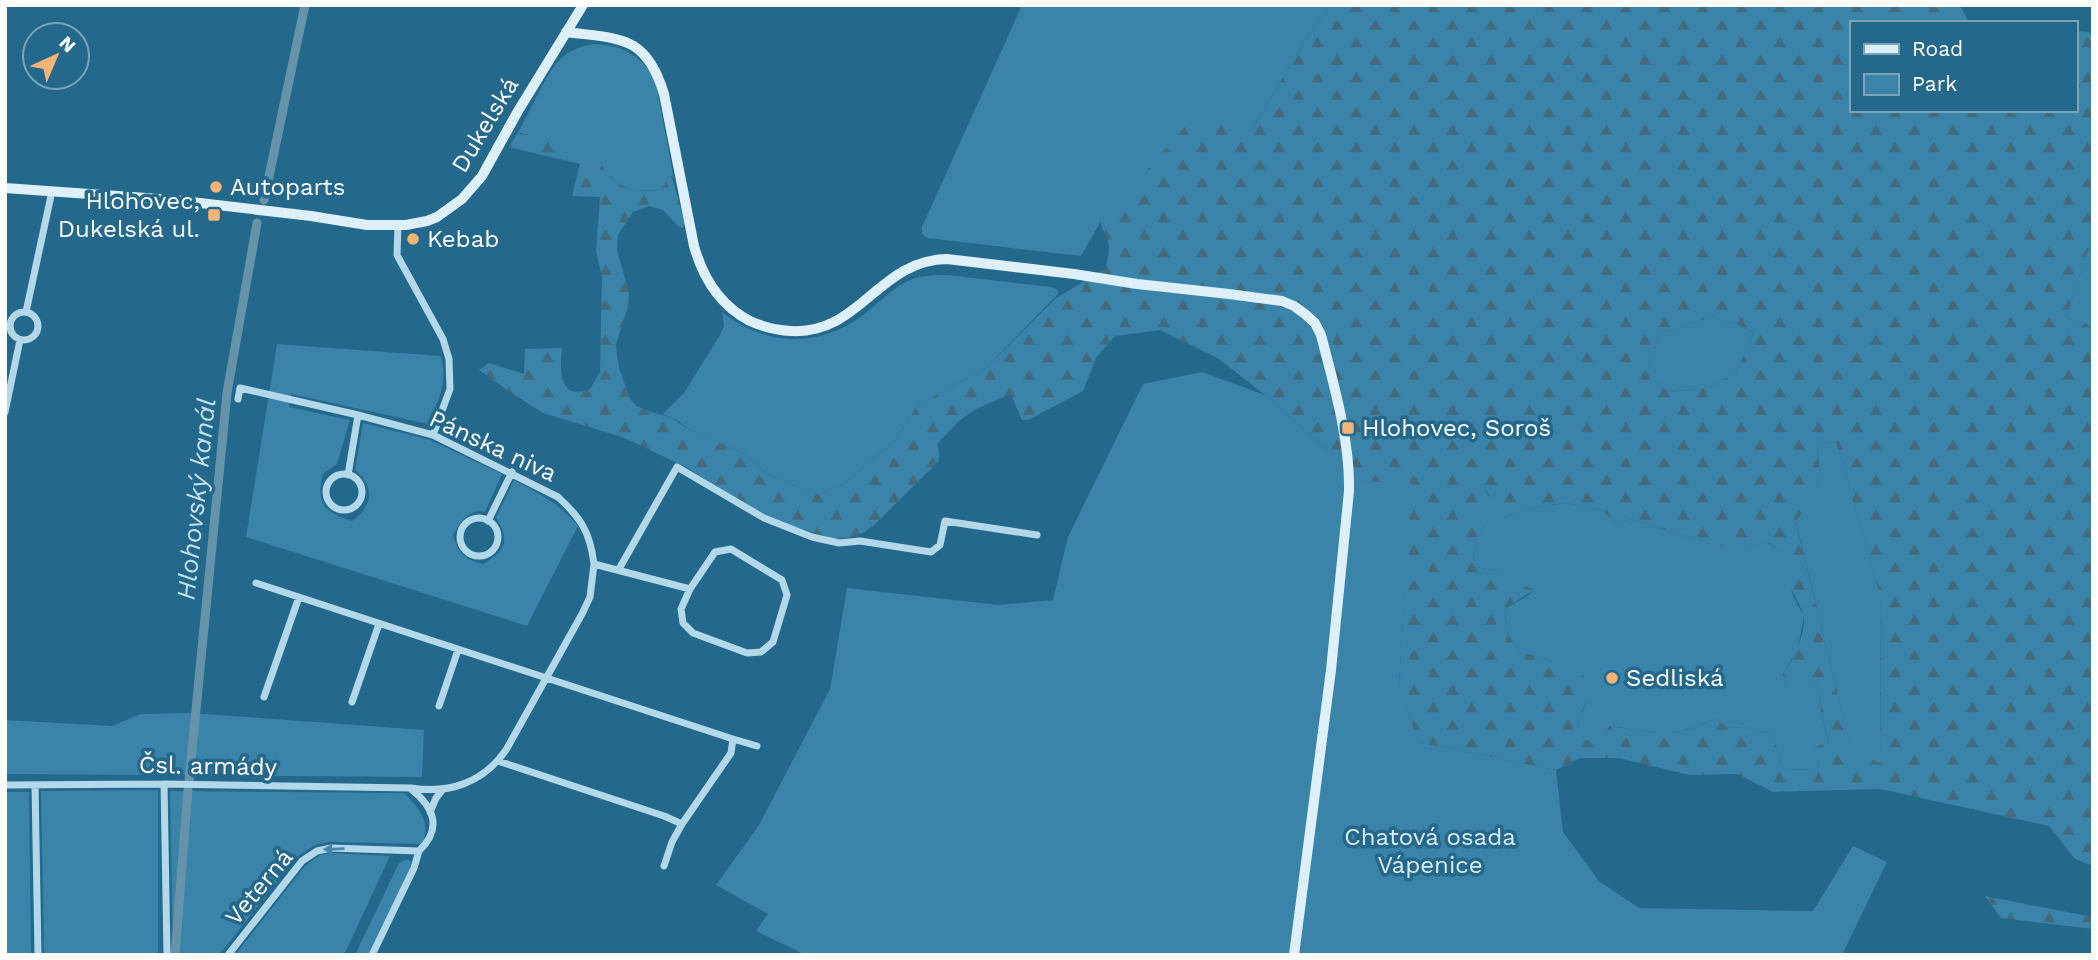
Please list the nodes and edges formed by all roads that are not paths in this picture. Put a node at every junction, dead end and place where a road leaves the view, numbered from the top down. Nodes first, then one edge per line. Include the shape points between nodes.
1 (583, 5) edge
2 (566, 32) junction
3 (5, 188) edge
4 (52, 191) junction
5 (398, 226) junction
6 (26, 312) junction
7 (20, 340) junction
8 (238, 399) dead end
9 (5, 412) edge
10 (358, 415) junction
11 (433, 435) junction
12 (512, 472) junction
13 (348, 475) junction
14 (488, 521) junction
15 (1037, 535) dead end
16 (594, 564) junction
17 (619, 569) junction
18 (256, 583) dead end
19 (690, 589) junction
20 (299, 597) junction
21 (379, 624) junction
22 (458, 650) junction
23 (547, 679) junction
24 (264, 697) dead end
25 (352, 702) dead end
26 (439, 706) dead end
27 (733, 739) junction
28 (757, 746) dead end
29 (498, 761) junction
30 (164, 784) junction
31 (5, 785) edge
32 (35, 785) junction
33 (411, 788) junction
34 (443, 789) junction
35 (430, 811) junction
36 (682, 824) junction
37 (419, 852) junction
38 (664, 866) dead end
39 (38, 955) edge
40 (167, 955) edge
41 (228, 955) edge
42 (372, 955) edge
43 (1294, 955) edge

1 - 2 main road, Dukelská
2 - 5 main road, Dukelská via 471,190 432,219
2 - 43 main road via 620,39 649,60 664,94 702,270 730,307 758,325 797,331 827,327 901,272 940,260 1258,297 1294,306 1315,323 1344,434 1349,491
3 - 4 main road, Dukelská
4 - 5 main road, Dukelská
4 - 6 street
5 - 11 street via 397,255 443,339 449,359 450,389
6 - 7 street via 13,317 10,326 12,335
6 - 7 street via 34,316 37,334
7 - 9 street
8 - 10 street, Pánska niva via 240,388
10 - 11 street, Pánska niva
10 - 13 street
11 - 12 street, Pánska niva
12 - 14 street
12 - 16 street, Pánska niva via 558,497 574,512 586,528
13 - 13 street via 336,476 327,489 331,505 342,510 354,508 361,498 361,486
14 - 14 street via 496,530 495,547 487,555 470,554 462,544 461,531 475,519
15 - 17 street via 946,521 940,545 931,552 860,541 833,542 780,526 677,467
16 - 17 street
16 - 23 street via 589,597
17 - 19 street
18 - 20 street
19 - 19 street via 681,609 682,623 693,633 747,653 761,652 773,642 787,595 782,580 731,549 715,552
20 - 21 street
20 - 24 street
21 - 22 street
21 - 25 street
22 - 23 street
22 - 26 street
23 - 27 street
23 - 29 street
27 - 28 street
27 - 36 street via 730,753
29 - 34 street, Čsl. armády via 473,781
29 - 36 street
30 - 32 street, Čsl. armády
30 - 33 street, Čsl. armády
30 - 40 street
31 - 32 street, Čsl. armády
32 - 39 street
33 - 34 street, Čsl. armády
33 - 35 street
34 - 35 street
35 - 37 street via 434,826 430,841
36 - 38 street
37 -> 41 street, Veterná via 317,851 302,861
37 - 42 street

